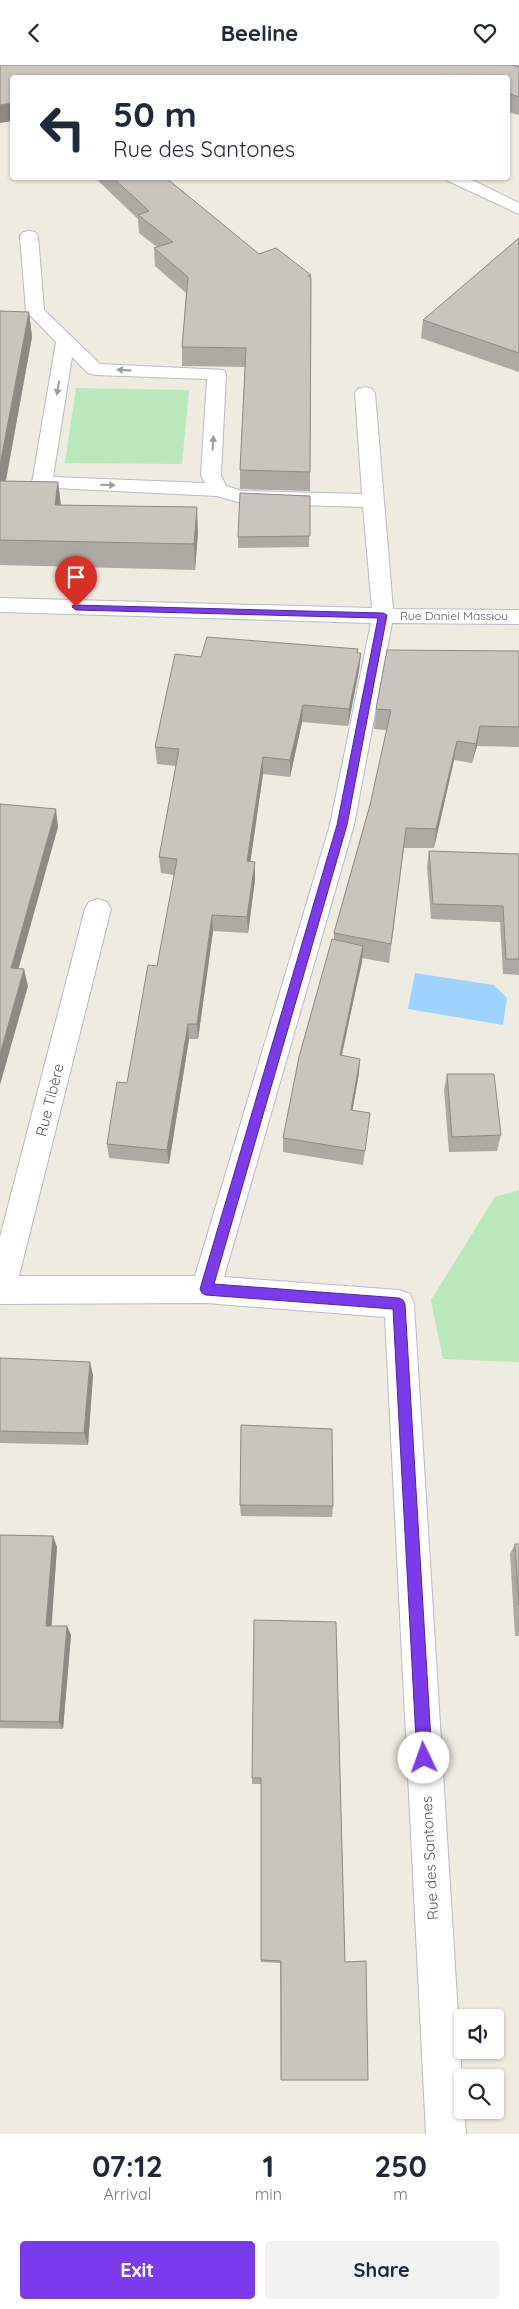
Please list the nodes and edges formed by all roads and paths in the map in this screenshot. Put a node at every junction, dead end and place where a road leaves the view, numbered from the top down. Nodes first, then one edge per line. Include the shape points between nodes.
1 (458, 180) edge
2 (519, 209) edge
3 (29, 236) dead end
4 (66, 340) junction
5 (365, 393) dead end
6 (218, 489) junction
7 (373, 501) junction
8 (0, 605) edge
9 (383, 615) junction
10 (519, 617) edge
11 (98, 909) dead end
12 (206, 1289) junction
13 (1, 1290) edge
14 (446, 2134) edge

1 - 2 street
3 - 4 street via 35,311
6 -> 4 street via 211,475 217,374 95,369
4 -> 6 street via 42,483
5 - 7 street
6 - 7 street via 241,497
7 - 9 street
8 - 9 street, Rue Daniel Massiou
9 - 10 street, Rue Daniel Massiou
9 - 12 street via 342,825
11 - 13 street, Rue Tibère
12 - 13 street
12 - 14 street, Rue des Santones via 399,1304

